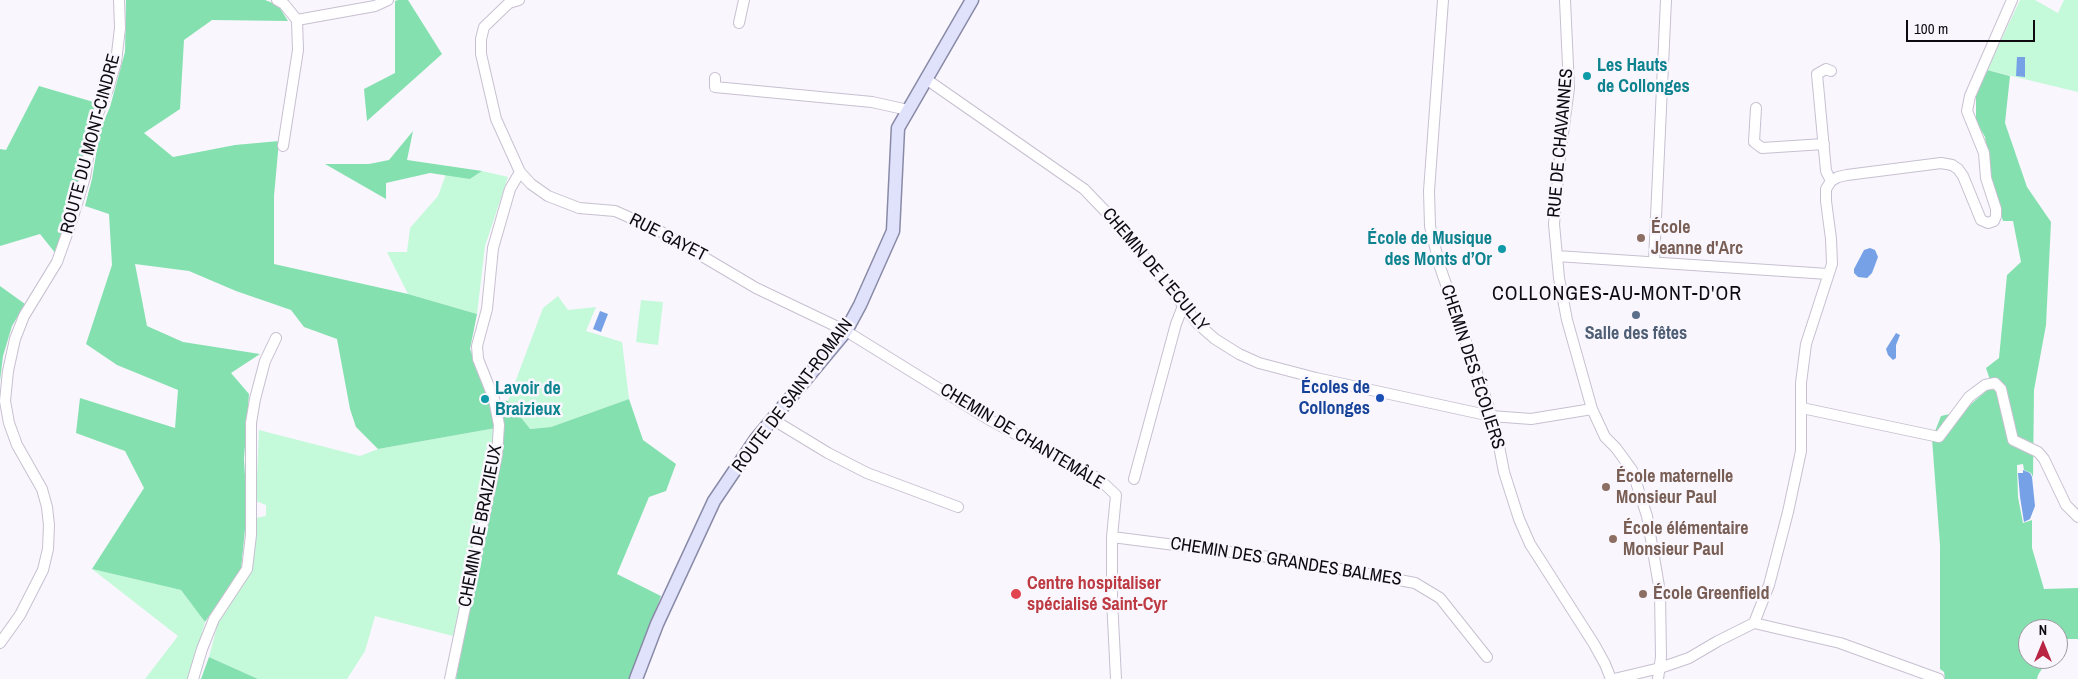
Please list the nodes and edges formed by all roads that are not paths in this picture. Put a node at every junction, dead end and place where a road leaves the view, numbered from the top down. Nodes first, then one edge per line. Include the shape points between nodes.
1 (119, 0) edge
2 (388, 0) edge
3 (744, 0) edge
4 (972, 0) edge
5 (1443, 0) edge
6 (1565, 0) edge
7 (1666, 0) edge
8 (2012, 0) edge
9 (512, 1) edge
10 (281, 2) edge
11 (297, 20) junction
12 (739, 23) dead end
13 (1832, 71) dead end
14 (715, 78) dead end
15 (926, 79) junction
16 (1756, 108) dead end
17 (908, 110) junction
18 (1824, 144) junction
19 (283, 146) dead end
20 (520, 172) junction
21 (1832, 181) junction
22 (1557, 256) junction
23 (1654, 261) junction
24 (1828, 274) junction
25 (1183, 306) junction
26 (846, 331) junction
27 (276, 338) dead end
28 (1802, 408) junction
29 (1592, 409) junction
30 (1491, 416) junction
31 (772, 419) junction
32 (1134, 479) dead end
33 (958, 507) dead end
34 (2078, 517) edge
35 (1112, 538) junction
36 (1754, 623) junction
37 (0, 644) edge
38 (1487, 657) dead end
39 (1660, 668) junction
40 (193, 679) edge
41 (450, 679) edge
42 (636, 679) edge
43 (1116, 679) edge
44 (1612, 679) edge
45 (1658, 679) edge
46 (1940, 679) edge

1 - 37 street, ROUTE DU MONT-CINDRE via 116,62 93,126 85,177 57,262 24,316 8,371 5,401 9,423 42,489 49,525 48,550 38,584
2 - 11 street via 374,6
3 - 12 street
4 - 15 main road, ROUTE DE SAINT-ROMAIN
5 - 30 street, CHEMIN DES ÉCOLIERS via 1429,190 1430,226 1440,267
6 - 22 street, RUE DE CHAVANNES via 1569,88 1554,224
7 - 23 street
8 - 21 street via 1970,96 1968,111 1984,153 1986,178 1996,209 1994,221 1981,220 1963,176 1952,164 1941,162 1847,175
9 - 20 street, RUE GAYET via 484,27 481,54 496,119
10 - 11 street
11 - 19 street via 298,50
13 - 18 street via 1826,69 1817,74
14 - 17 street via 715,87 872,102
15 - 17 main road, ROUTE DE SAINT-ROMAIN
15 - 25 street, CHEMIN DE L'ECULLY via 1084,189
16 - 18 street via 1754,142 1762,148
17 - 26 main road, ROUTE DE SAINT-ROMAIN via 898,128 893,230
18 - 21 street via 1826,171
20 - 26 street, RUE GAYET via 548,196 580,208 615,211 658,230 756,288
20 - 41 street, CHEMIN DE BRAIZIEUX via 510,189 493,248 488,309 477,346 478,359 494,399 499,425 497,455
21 - 24 street via 1826,189 1832,264
22 - 23 street
22 - 29 street, RUE DE CHAVANNES via 1567,320
23 - 24 street
24 - 28 street via 1806,344
25 - 30 street, CHEMIN DE L'ECULLY via 1215,339 1259,363
25 - 32 street
26 - 31 main road, ROUTE DE SAINT-ROMAIN
26 - 35 street, CHEMIN DE CHANTEMÂLE via 988,419 1099,479 1116,495
27 - 40 street via 265,361 251,423 251,535 247,569 214,619
28 - 34 street via 1938,437 1969,397 1986,385 1995,383 2001,389 2013,440 2038,452 2044,459 2066,505
28 - 36 street via 1801,451 1788,512 1769,586
29 - 30 street, CHEMIN DE L'ECULLY via 1532,419
29 - 39 street, RUE DE CHAVANNES via 1605,438 1632,470 1647,516 1660,592
30 - 44 street, CHEMIN DES ÉCOLIERS via 1504,472 1530,544 1594,644
31 - 33 street via 867,473
31 - 42 main road, ROUTE DE SAINT-ROMAIN via 714,502 657,624
35 - 38 street, CHEMIN DES GRANDES BALMES via 1293,560 1415,583 1440,598
35 - 43 street, CHEMIN DE CHANTEMÂLE
36 - 39 street via 1690,658
36 - 46 street via 1840,643
39 - 44 street
39 - 45 street, RUE DE CHAVANNES

